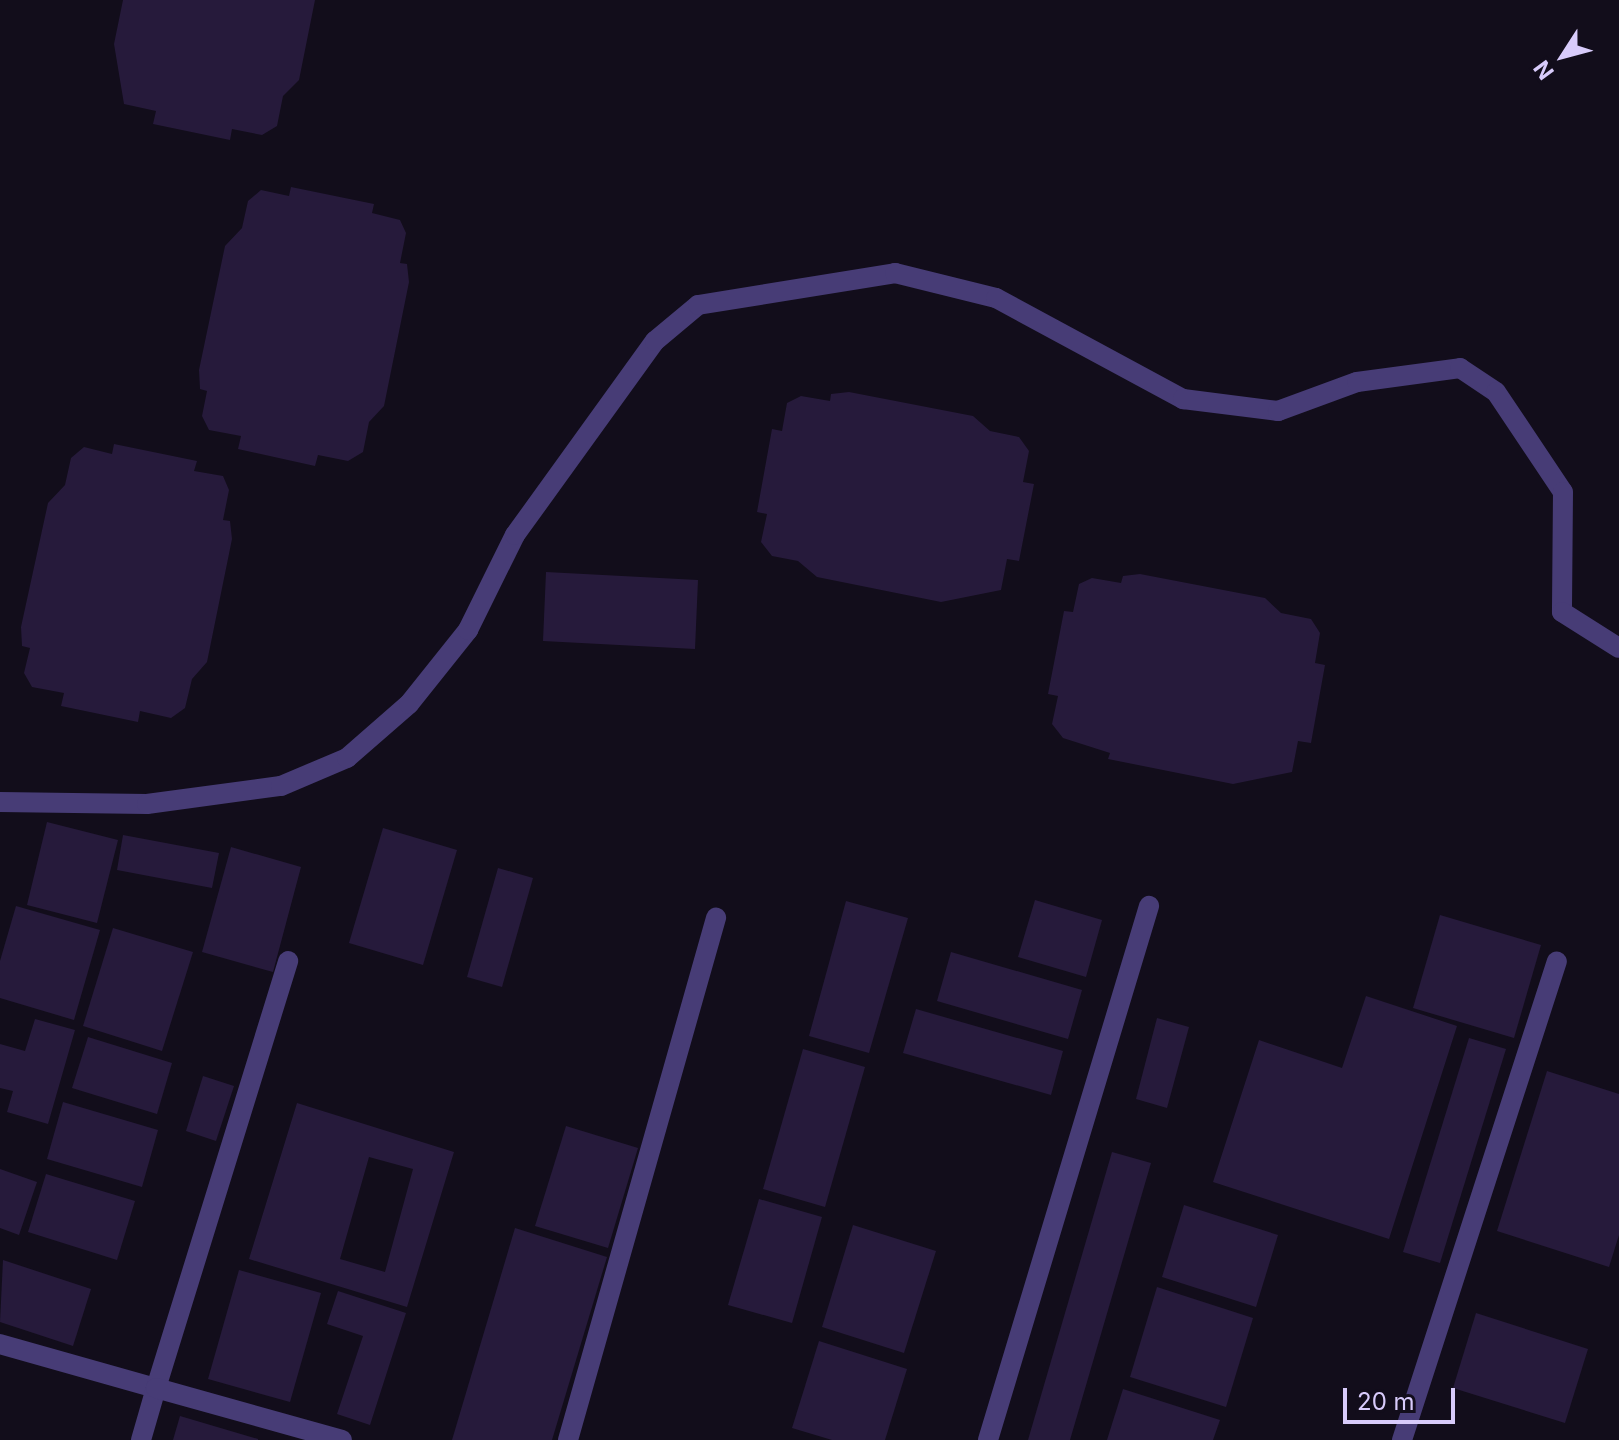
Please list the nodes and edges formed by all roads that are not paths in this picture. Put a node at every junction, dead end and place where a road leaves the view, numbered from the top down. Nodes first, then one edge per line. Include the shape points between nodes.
1 (1619, 648) edge
2 (0, 802) edge
3 (1149, 906) dead end
4 (716, 918) dead end
5 (288, 961) dead end
6 (1557, 961) dead end
7 (0, 1344) edge
8 (156, 1388) junction
9 (141, 1440) edge
10 (342, 1440) edge
11 (568, 1440) edge
12 (988, 1440) edge
13 (1402, 1440) edge

1 - 2 lane via 1562,612 1563,492 1496,392 1460,368 1357,382 1278,411 1183,399 996,298 895,273 698,305 655,341 515,535 468,630 409,704 347,758 281,786 147,804
3 - 12 lane
4 - 11 lane
5 - 8 lane
6 - 13 lane
7 - 8 lane
8 - 9 lane
8 - 10 lane

